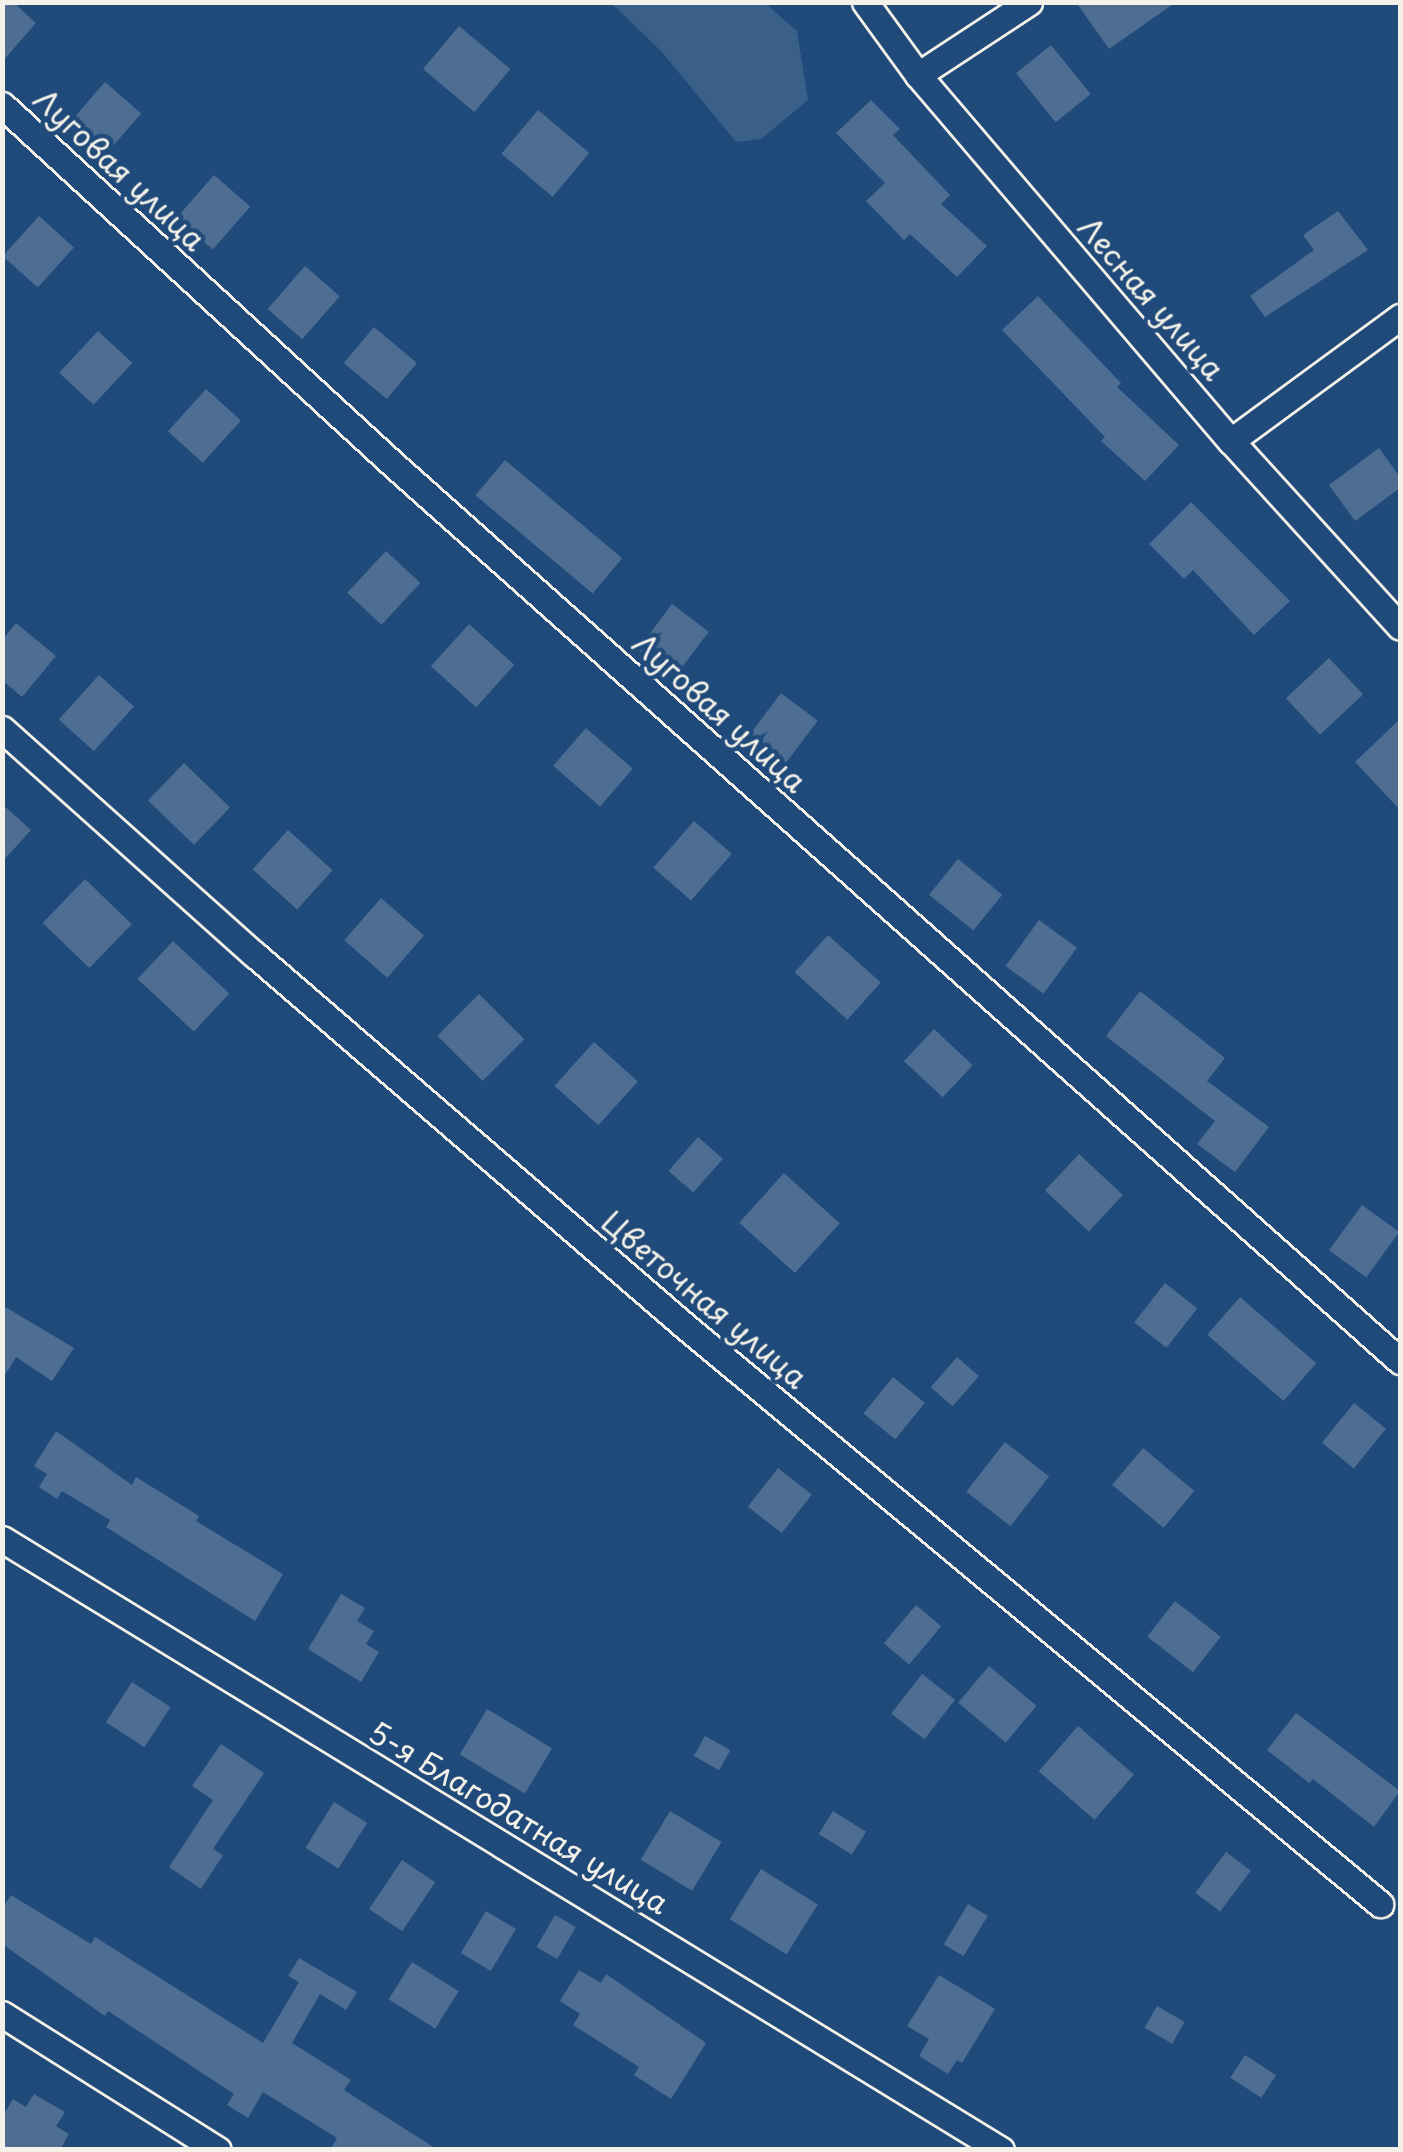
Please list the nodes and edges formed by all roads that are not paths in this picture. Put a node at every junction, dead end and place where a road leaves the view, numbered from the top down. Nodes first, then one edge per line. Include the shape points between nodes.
1 (865, 2) edge
2 (1029, 2) edge
3 (918, 75) junction
4 (2, 105) edge
5 (1400, 317) edge
6 (1231, 441) junction
7 (1400, 627) edge
8 (2, 729) edge
9 (1400, 1361) edge
10 (2, 1539) edge
11 (1380, 1904) dead end
12 (2, 2014) edge
13 (218, 2150) edge
14 (1001, 2150) edge

1 - 3 street, Лесная улица
2 - 3 street
3 - 6 street, Лесная улица
4 - 9 street, Луговая улица via 410,479
5 - 6 street
6 - 7 street, Лесная улица
8 - 11 street, Цветочная улица via 686,1328
10 - 14 street, 5-я Благодатная улица
12 - 13 street

